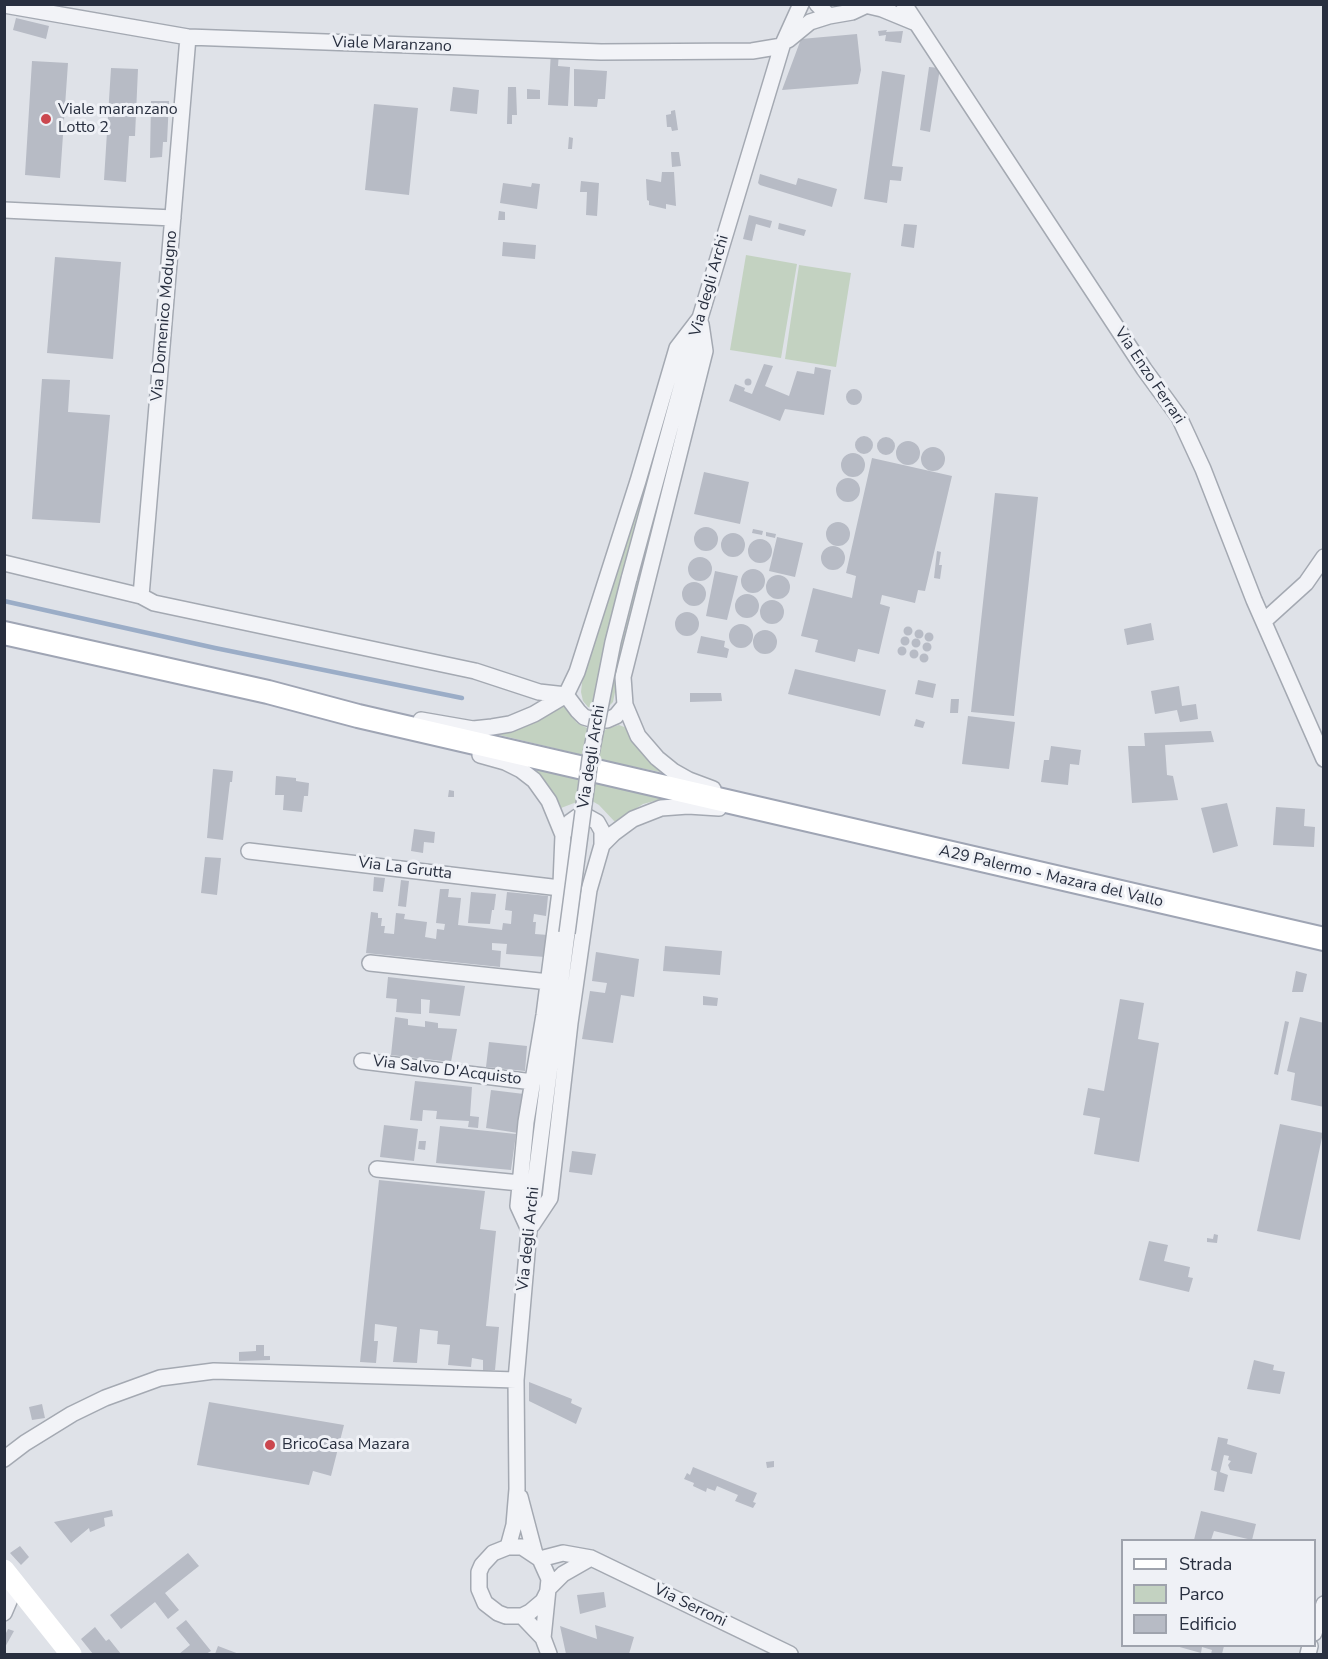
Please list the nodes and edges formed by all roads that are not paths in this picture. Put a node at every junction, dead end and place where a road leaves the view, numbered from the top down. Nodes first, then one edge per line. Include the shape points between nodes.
1 (801, 4) edge
2 (817, 4) edge
3 (904, 4) edge
4 (4, 5) edge
5 (866, 5) edge
6 (829, 16) junction
7 (917, 24) junction
8 (188, 37) junction
9 (782, 46) junction
10 (4, 210) edge
11 (173, 218) junction
12 (700, 318) junction
13 (1323, 557) edge
14 (4, 563) edge
15 (141, 596) junction
16 (1264, 621) junction
17 (4, 633) edge
18 (566, 695) junction
19 (625, 705) junction
20 (358, 716) junction
21 (1322, 753) edge
22 (778, 814) junction
23 (563, 835) junction
24 (602, 846) junction
25 (249, 851) dead end
26 (560, 888) junction
27 (1323, 939) edge
28 (370, 963) dead end
29 (549, 982) junction
30 (362, 1061) dead end
31 (533, 1082) junction
32 (377, 1169) dead end
33 (520, 1183) junction
34 (529, 1230) junction
35 (516, 1380) junction
36 (4, 1459) edge
37 (517, 1489) junction
38 (508, 1547) junction
39 (538, 1556) junction
40 (591, 1558) junction
41 (10, 1578) edge
42 (547, 1591) junction
43 (1323, 1604) edge
44 (4, 1612) edge
45 (522, 1616) junction
46 (1316, 1627) edge
47 (543, 1638) junction
48 (71, 1654) edge
49 (549, 1654) edge
50 (790, 1654) edge

1 - 9 street, Via degli Archi
2 - 6 street
3 - 7 street, Via Enzo Ferrari
4 - 8 street, Viale Maranzano
5 - 6 street
5 - 7 street
6 - 9 street via 810,22
7 - 16 street, Via Enzo Ferrari via 1179,417
8 - 9 street, Viale Maranzano via 601,52 752,51
8 - 11 street, Via Domenico Modugno
9 - 12 street, Via degli Archi
10 - 11 street
11 - 15 street, Via Domenico Modugno
12 - 18 street via 677,348 577,672
12 - 19 street via 705,351 627,655 623,677
12 - 34 street, Via degli Archi, bridge via 613,642 590,759
13 - 16 street via 1306,583
14 - 15 street
15 - 18 street via 154,603 476,671 539,692
16 - 21 street, Via Enzo Ferrari
17 - 20 main road, A29 Palermo - Mazara del Vallo
18 - 19 street via 584,717 594,720 616,716
18 - 20 street via 510,724 473,729 421,720
19 - 22 street via 638,736 674,771
20 - 22 main road, A29 Palermo - Mazara del Vallo
20 - 23 street via 416,740 505,762 521,770 549,801
22 - 24 street via 688,806 661,808 633,819
22 - 27 main road, A29 Palermo - Mazara del Vallo
23 - 24 street via 570,822 588,817 602,831
23 - 26 street
24 - 34 street via 589,890 550,1198
25 - 26 street, Via La Grutta
26 - 29 street
28 - 29 street
29 - 31 street
30 - 31 street, Via Salvo D'Acquisto
31 - 33 street
32 - 33 street
33 - 34 street via 518,1206
34 - 35 street, Via degli Archi
35 - 36 street via 214,1371 160,1378 72,1414
35 - 37 street, Via degli Archi
37 - 38 street, Via degli Archi
37 - 39 street, Via degli Archi
38 - 39 street via 522,1547
38 - 45 street via 493,1553 482,1565 479,1588 491,1609 506,1616
39 - 40 street, Via Serroni via 563,1553
39 - 42 street via 547,1572
40 - 42 street via 563,1574
40 - 50 street, Via Serroni
41 - 44 street
41 - 48 main road
42 - 45 street via 537,1607
42 - 47 street
43 - 46 street
45 - 47 street
47 - 49 street

